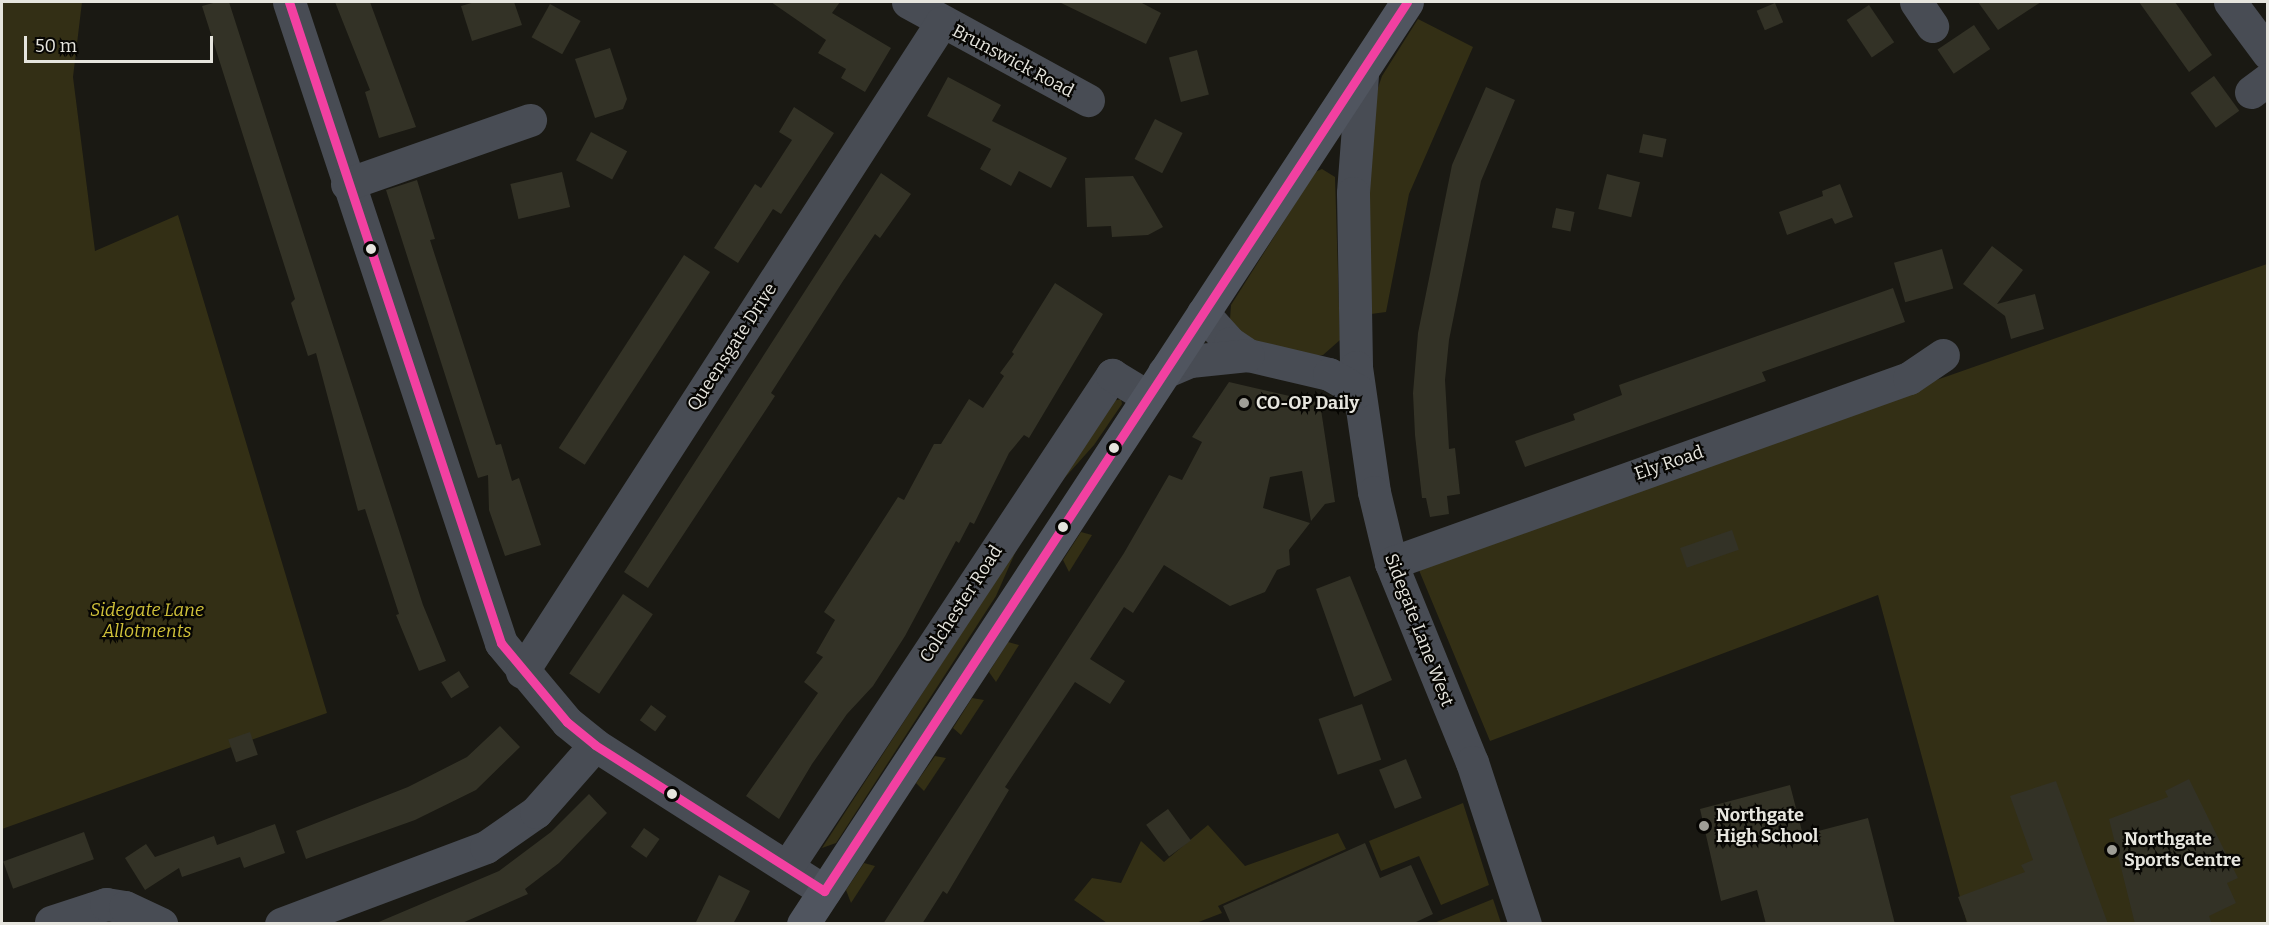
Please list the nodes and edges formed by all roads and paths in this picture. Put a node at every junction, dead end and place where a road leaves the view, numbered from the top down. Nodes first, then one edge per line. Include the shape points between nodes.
1 (289, 2) edge
2 (908, 2) edge
3 (1407, 2) edge
4 (2230, 2) edge
5 (941, 23) junction
6 (2268, 53) edge
7 (1362, 75) junction
8 (1088, 100) dead end
9 (530, 120) dead end
10 (347, 184) junction
11 (1203, 313) junction
12 (1248, 355) junction
13 (1943, 355) dead end
14 (1156, 384) junction
15 (1359, 391) junction
16 (1391, 563) junction
17 (522, 672) junction
18 (595, 745) junction
19 (788, 867) junction
20 (824, 891) junction
21 (69, 920) edge
22 (161, 924) edge
23 (281, 924) edge
24 (803, 924) edge
25 (1526, 924) edge

1 - 10 street
2 - 5 street, Brunswick Road
3 - 7 main road
4 - 6 street
5 - 8 street, Brunswick Road
5 - 17 street, Queensgate Drive
7 - 11 main road
7 - 15 street, Sidegate Lane West via 1353,193
9 - 10 street
10 - 17 street via 501,643
11 - 12 street via 1230,343
11 - 14 main road
12 - 14 street via 1190,361
12 - 15 street via 1329,374
13 - 16 street, Ely Road via 1909,378
14 - 19 street, Colchester Road via 1112,375
14 - 20 main road
15 - 16 street, Sidegate Lane West via 1374,492
16 - 25 street, Sidegate Lane West via 1472,762
17 - 18 street via 567,722
18 - 19 street
18 - 23 street via 536,812 486,847
19 - 20 street
20 - 24 main road
21 - 22 street via 115,905

